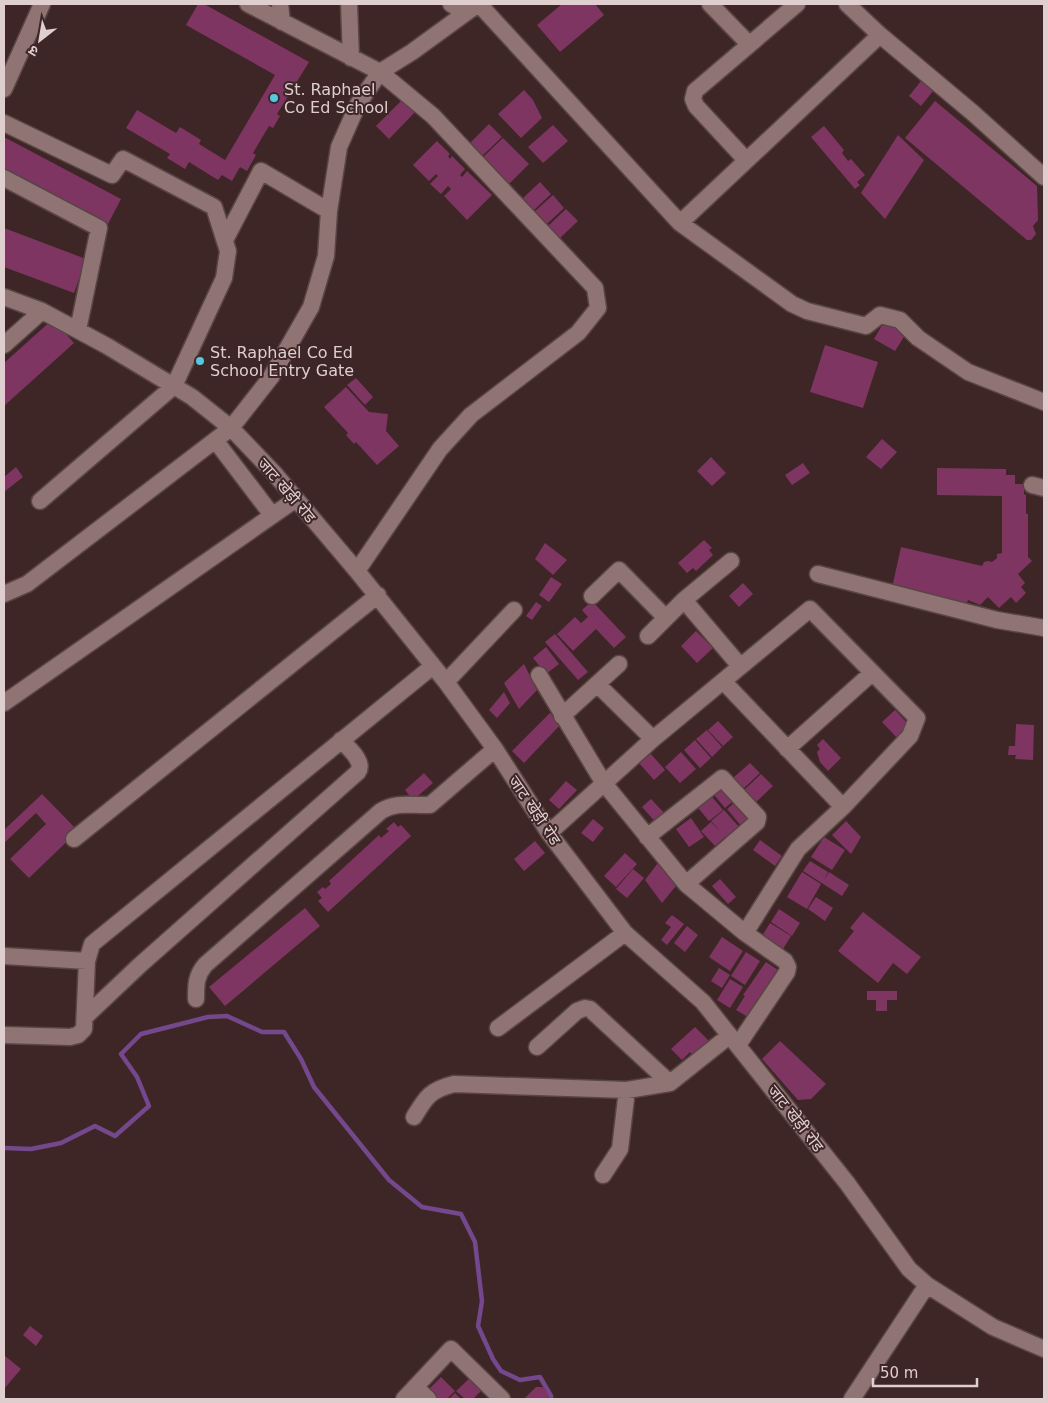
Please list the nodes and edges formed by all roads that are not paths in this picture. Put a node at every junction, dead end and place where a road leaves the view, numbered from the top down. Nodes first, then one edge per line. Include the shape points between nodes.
1 (42, 4) edge
2 (248, 4) edge
3 (280, 4) edge
4 (349, 4) edge
5 (451, 4) edge
6 (710, 4) edge
7 (797, 4) edge
8 (847, 4) edge
9 (474, 7) edge
10 (282, 22) junction
11 (880, 35) junction
12 (749, 44) junction
13 (351, 58) junction
14 (380, 72) junction
15 (4, 89) edge
16 (4, 123) edge
17 (746, 160) junction
18 (1044, 177) edge
19 (4, 178) edge
20 (329, 210) junction
21 (680, 223) junction
22 (225, 240) junction
23 (5, 300) edge
24 (42, 311) junction
25 (78, 330) junction
26 (4, 345) edge
27 (174, 386) junction
28 (1044, 402) edge
29 (231, 428) junction
30 (215, 440) junction
31 (296, 499) junction
32 (40, 501) dead end
33 (272, 515) junction
34 (731, 561) dead end
35 (357, 571) junction
36 (818, 574) dead end
37 (4, 594) edge
38 (378, 595) junction
39 (592, 596) dead end
40 (684, 600) junction
41 (514, 610) dead end
42 (666, 618) junction
43 (1044, 628) edge
44 (648, 636) dead end
45 (619, 664) dead end
46 (433, 666) junction
47 (740, 666) junction
48 (872, 673) junction
49 (539, 675) dead end
50 (723, 681) junction
51 (446, 682) junction
52 (598, 684) junction
53 (4, 702) edge
54 (562, 716) junction
55 (653, 739) junction
56 (341, 740) junction
57 (495, 749) junction
58 (787, 749) junction
59 (603, 782) junction
60 (843, 807) junction
61 (549, 833) junction
62 (647, 837) junction
63 (74, 839) dead end
64 (686, 884) junction
65 (625, 933) junction
66 (745, 933) junction
67 (4, 956) edge
68 (87, 961) junction
69 (196, 999) dead end
70 (85, 1017) junction
71 (498, 1028) dead end
72 (4, 1035) edge
73 (734, 1040) junction
74 (537, 1047) dead end
75 (670, 1083) junction
76 (626, 1090) junction
77 (414, 1117) dead end
78 (603, 1175) dead end
79 (927, 1285) junction
80 (1044, 1349) edge
81 (415, 1387) junction
82 (404, 1399) edge
83 (428, 1399) edge
84 (502, 1399) edge
85 (852, 1399) edge

1 - 15 street
2 - 10 street
3 - 10 street
4 - 13 street
5 - 9 street
6 - 12 street
7 - 12 street
8 - 11 street
9 - 14 street
9 - 21 street
10 - 13 street
11 - 17 street
11 - 18 street
12 - 17 street via 698,87 693,100
13 - 14 street
14 - 20 street via 358,104 339,147
14 - 35 street via 433,116 595,288 598,308 578,333 471,415 440,449
16 - 22 street via 112,175 123,159 214,207
17 - 21 street
19 - 25 street via 99,228
20 - 22 street via 261,171
20 - 29 street via 326,256 311,307 271,377
21 - 28 street via 792,304 866,326 880,314 900,320 918,338 968,372
22 - 27 street via 228,250 224,278
23 - 24 street, जाट खेड़ी रोड
24 - 25 street, जाट खेड़ी रोड
24 - 26 street
25 - 27 street, जाट खेड़ी रोड
27 - 29 street, जाट खेड़ी रोड
27 - 32 street
29 - 30 street
29 - 31 street, जाट खेड़ी रोड
30 - 33 street
30 - 37 street via 27,584
31 - 33 street
31 - 35 street, जाट खेड़ी रोड
33 - 53 street
34 - 40 street
35 - 38 street, जाट खेड़ी रोड
36 - 43 street via 997,620
38 - 46 street, जाट खेड़ी रोड
38 - 63 street
39 - 42 street via 619,570
40 - 42 street
40 - 47 street
41 - 51 street
42 - 44 street
45 - 52 street
46 - 51 street, जाट खेड़ी रोड
46 - 56 street
47 - 48 street via 810,609
47 - 50 street
48 - 58 street
48 - 60 street via 917,718 910,736
49 - 54 street
50 - 55 street
50 - 58 street
51 - 57 street, जाट खेड़ी रोड
52 - 54 street
52 - 55 street
54 - 59 street
55 - 59 street
56 - 68 street via 92,944
56 - 70 street via 360,763 358,772
57 - 61 street, जाट खेड़ी रोड
57 - 69 street via 430,806 397,804 381,810 205,965 196,980
58 - 60 street
59 - 61 street
59 - 62 street
60 - 66 street via 798,849
61 - 65 street, जाट खेड़ी रोड
62 - 64 street
62 - 64 street via 722,778 758,817 757,822
64 - 66 street
65 - 71 street
65 - 73 street, जाट खेड़ी रोड via 703,1002
66 - 73 street via 785,961 788,967
67 - 68 street
68 - 70 street
70 - 72 street via 84,1029 70,1037
73 - 75 street
73 - 79 street, जाट खेड़ी रोड via 847,1183 909,1269
74 - 75 street via 577,1011 590,1009
75 - 76 street
76 - 77 street via 454,1084 430,1093
76 - 78 street via 620,1149
79 - 80 street, जाट खेड़ी रोड via 993,1327
79 - 85 street
81 - 82 street
81 - 83 street
81 - 84 street via 451,1349

